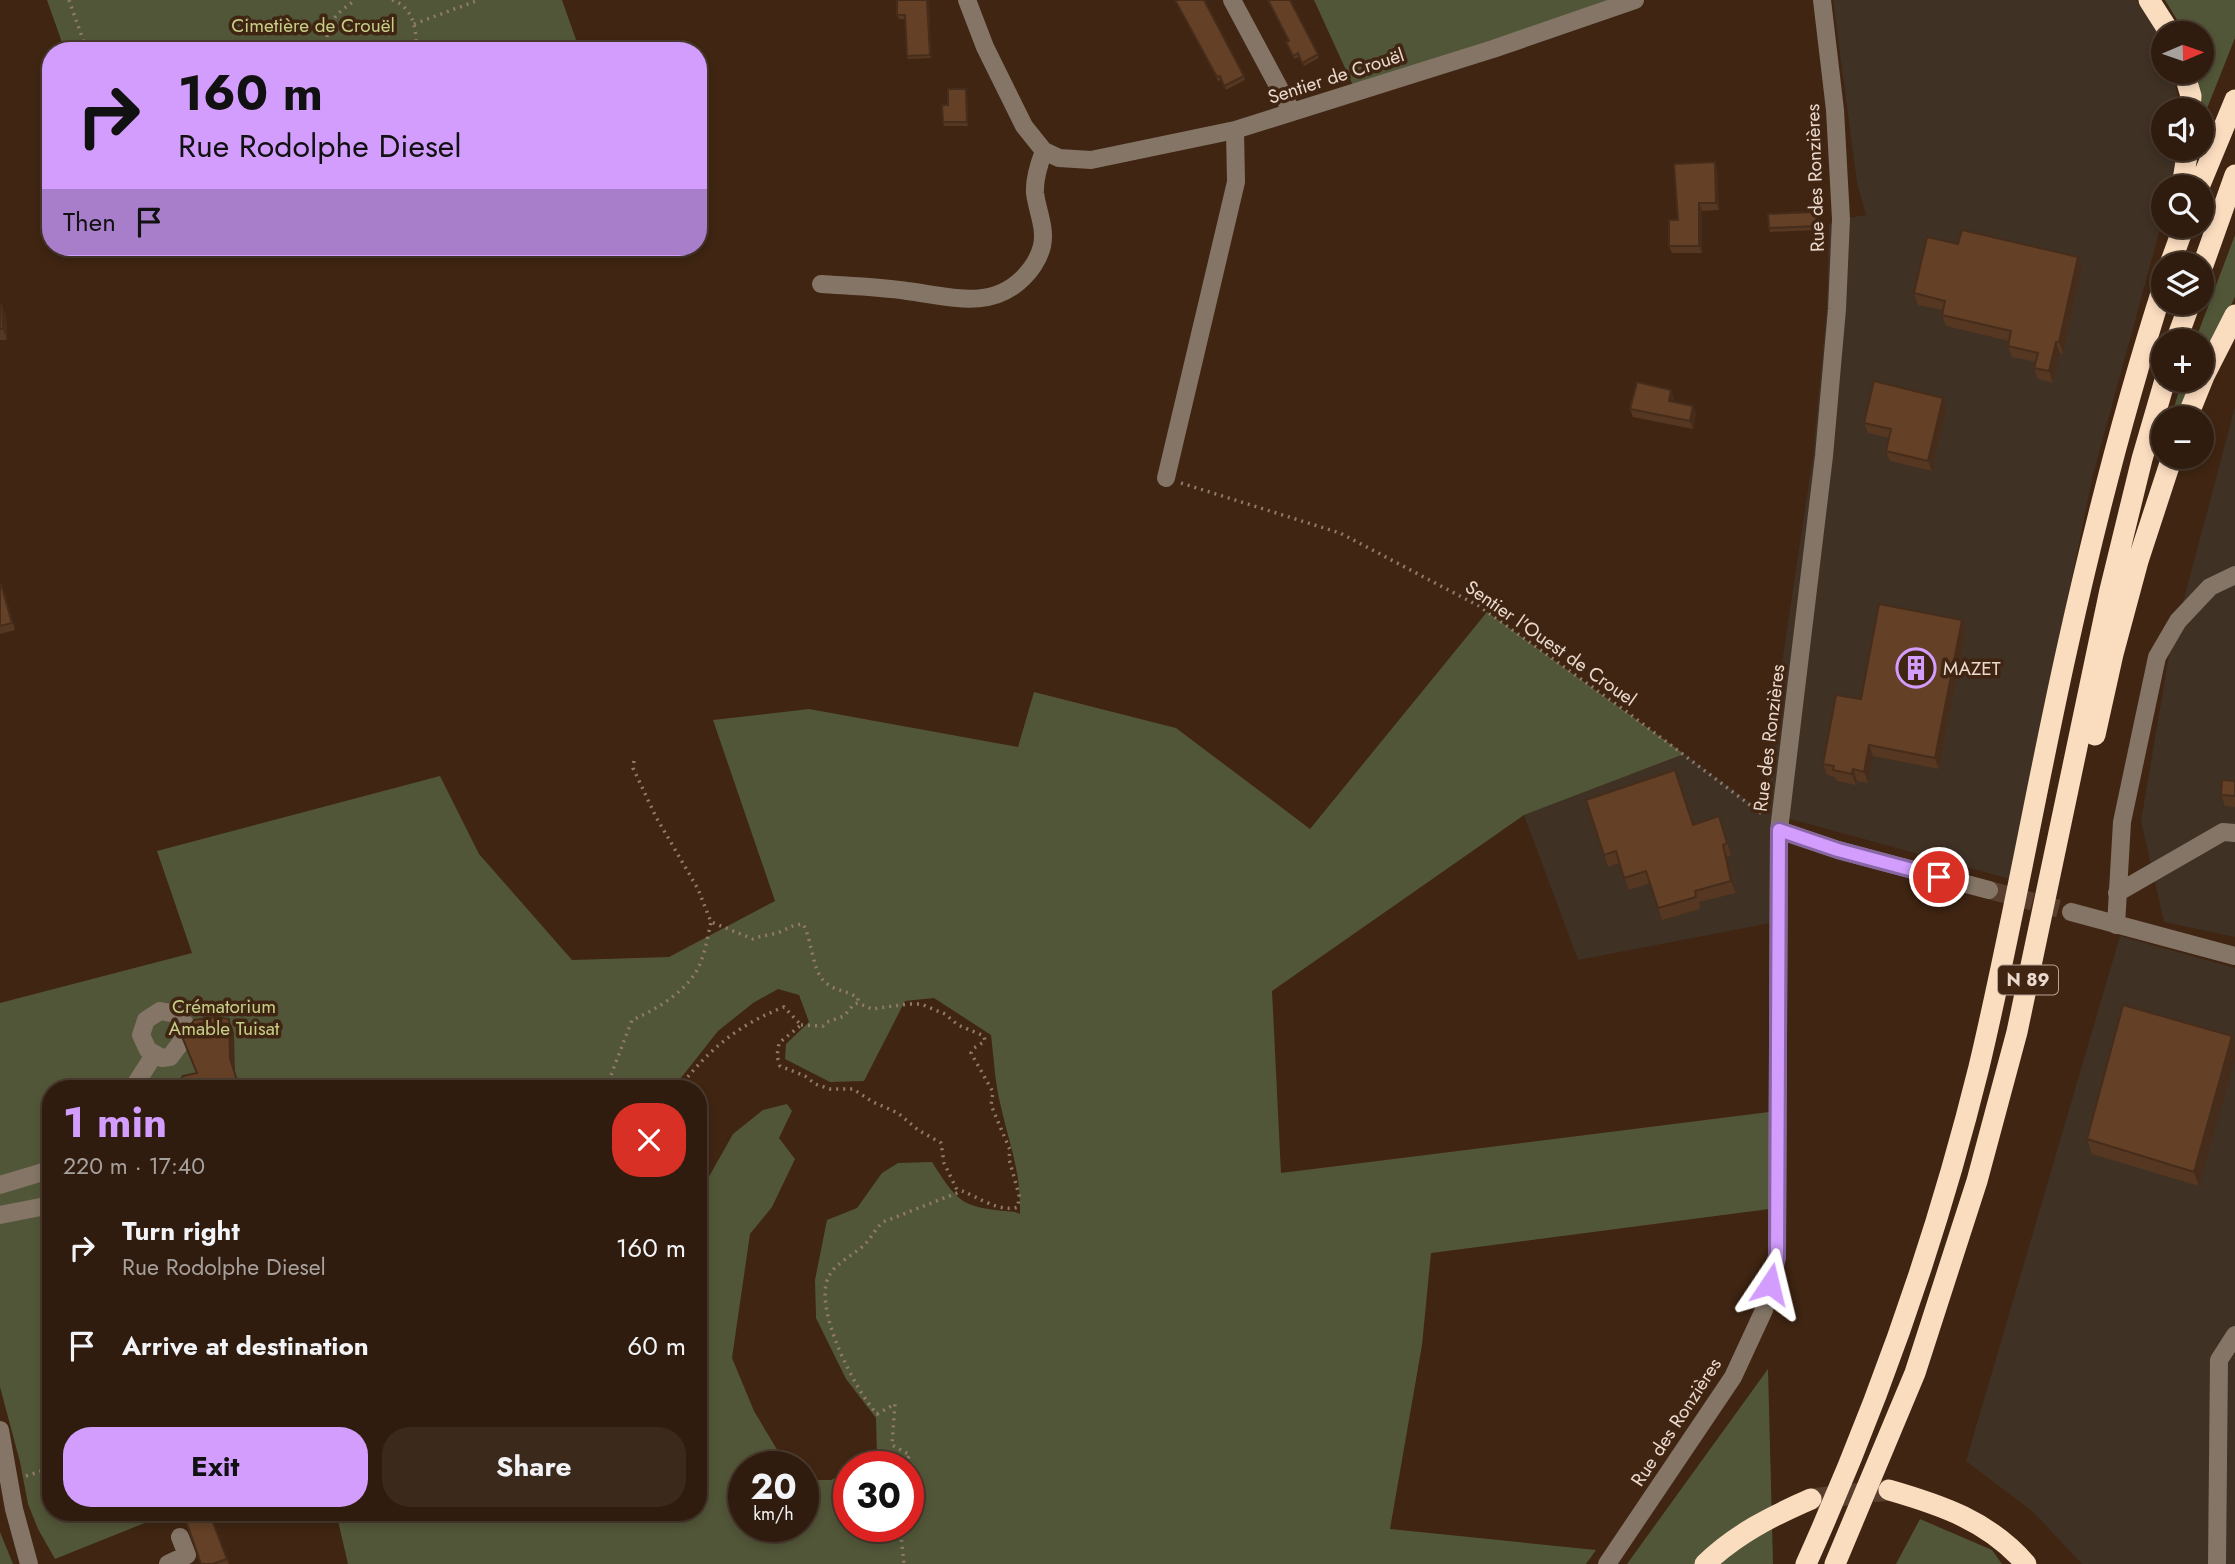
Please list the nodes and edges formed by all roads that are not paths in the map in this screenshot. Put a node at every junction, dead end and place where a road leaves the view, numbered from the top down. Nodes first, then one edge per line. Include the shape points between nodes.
1 (967, 0) edge
2 (1232, 0) edge
3 (1635, 0) edge
4 (1822, 0) edge
5 (2149, 0) edge
6 (2162, 21) edge
7 (2235, 100) edge
8 (1292, 112) junction
9 (1235, 130) junction
10 (1044, 151) junction
11 (2204, 175) edge
12 (2235, 175) edge
13 (2208, 252) edge
14 (821, 284) dead end
15 (2154, 315) edge
16 (2235, 315) edge
17 (2161, 392) edge
18 (2192, 406) edge
19 (2168, 469) edge
20 (1166, 478) road end
21 (2235, 575) edge
22 (1779, 830) junction
23 (2235, 833) edge
24 (2056, 853) junction
25 (1989, 890) tunnel mouth
26 (2118, 893) junction
27 (2071, 912) tunnel mouth
28 (2116, 925) junction
29 (2235, 956) edge
30 (154, 1055) dead end
31 (138, 1080) edge
32 (42, 1172) edge
33 (0, 1185) edge
34 (42, 1207) edge
35 (0, 1215) edge
36 (2235, 1335) edge
37 (0, 1430) edge
38 (1889, 1490) tunnel mouth
39 (1811, 1499) tunnel mouth
40 (180, 1537) dead end
41 (29, 1564) edge
42 (169, 1564) edge
43 (1607, 1564) edge
44 (1705, 1564) edge
45 (1806, 1564) edge
46 (1835, 1564) edge
47 (2025, 1564) edge
48 (2217, 1564) edge

1 - 10 street via 1024,126
2 - 8 street
3 - 8 street, Sentier de Crouël
4 - 22 street, Rue des Ronzières via 1841,219 1837,309
5 - 6 highway
7 - 11 highway
8 - 9 street, Sentier de Crouël
9 - 10 street, Sentier de Crouël via 1091,160 1059,158
9 - 20 street via 1236,182
10 - 14 street via 1035,192 1042,245 1032,269 1012,289 990,298 952,298
12 - 13 highway
15 - 45 highway, N 89 via 2070,634 2006,948 1950,1174 1887,1366
16 - 18 highway
17 - 24 highway, N 89 via 2110,590
19 - 24 highway via 2113,654 2080,799
21 - 26 street via 2210,587 2178,621 2157,657 2122,822
22 - 25 street
22 - 43 street, Rue des Ronzières via 1777,1257 1764,1310 1733,1377
23 - 26 street via 2223,832
24 - 46 highway, N 89 via 2017,1032 1977,1181 1915,1373
26 - 28 street
27 - 28 street
28 - 29 street
30 - 31 street
32 - 33 street
34 - 35 street
36 - 48 street via 2218,1360
37 - 41 street
38 - 47 highway via 1937,1503 1967,1518 1996,1535
39 - 44 highway via 1769,1517
40 - 42 street via 187,1555

